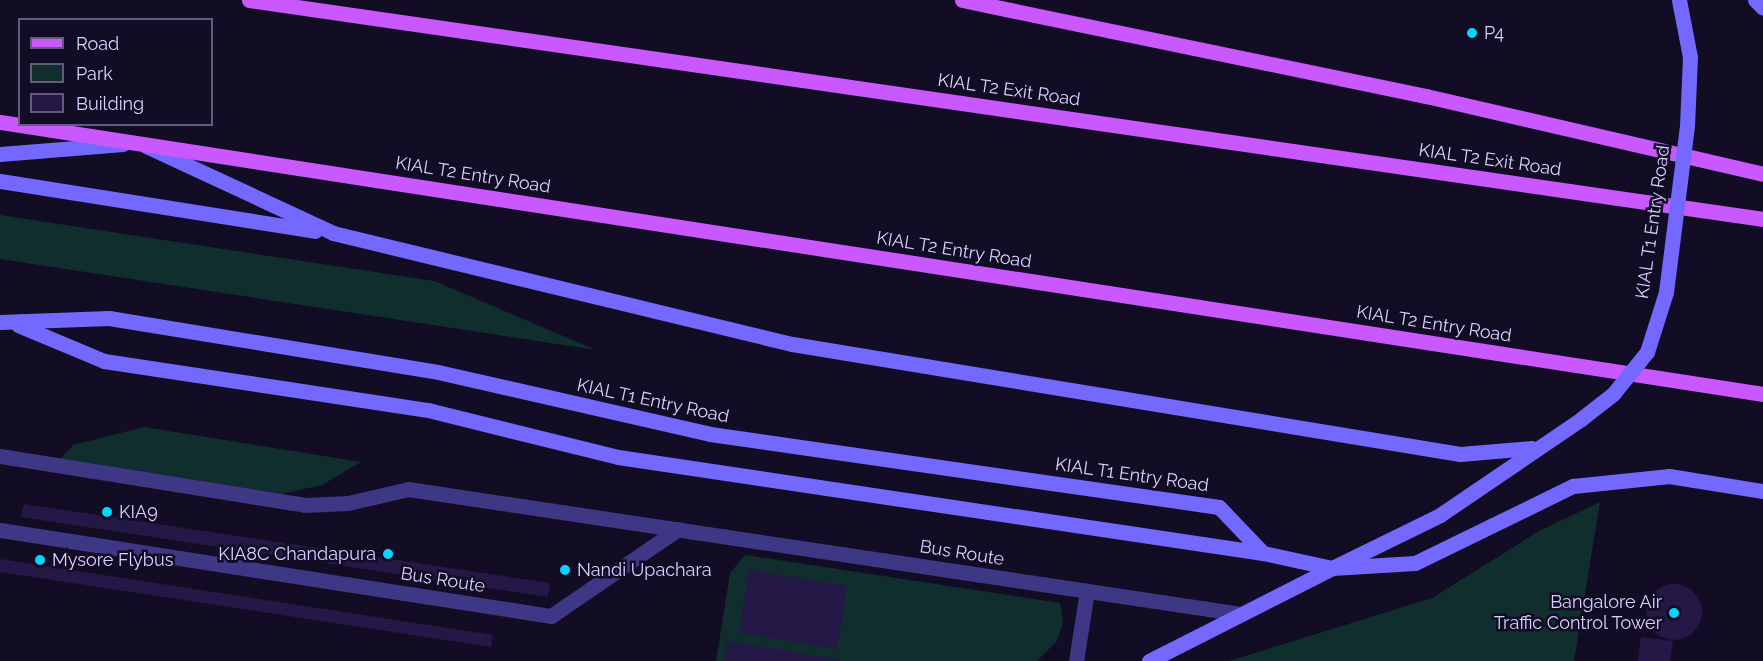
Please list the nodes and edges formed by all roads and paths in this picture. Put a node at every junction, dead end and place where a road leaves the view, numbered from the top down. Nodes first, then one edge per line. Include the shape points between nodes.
1 (249, 0) edge
2 (962, 0) edge
3 (1679, 0) edge
4 (1755, 0) edge
5 (1763, 8) edge
6 (0, 122) edge
7 (18, 125) edge
8 (26, 126) edge
9 (138, 143) junction
10 (0, 154) edge
11 (1763, 174) edge
12 (0, 181) edge
13 (1763, 219) edge
14 (333, 233) junction
15 (0, 322) edge
16 (18, 325) junction
17 (1763, 394) edge
18 (1532, 448) junction
19 (0, 456) edge
20 (1763, 490) edge
21 (678, 529) junction
22 (0, 530) edge
23 (1263, 553) junction
24 (1332, 568) junction
25 (1087, 591) junction
26 (1241, 614) junction
27 (1076, 661) edge
28 (1149, 661) edge

1 - 13 main road, KIAL T2 Exit Road
2 - 11 main road via 1426,96
3 - 18 main road, KIAL T1 Entry Road, bridge via 1690,57 1687,124 1665,292 1647,352 1613,394 1581,419
4 - 5 main road
6 - 7 main road, KIAL T2 Entry Road
8 - 9 main road, KIAL T2 Entry Road
9 - 10 main road, KIAL T2 Entry Road
9 - 14 main road, KIAL T2 Entry Road
9 - 17 main road, KIAL T2 Entry Road
12 - 14 main road
14 - 18 main road, KIAL T2 Entry Road via 792,344 1460,454
15 - 16 main road, KIAL T1 Entry Road
16 - 23 main road, KIAL T1 Entry Road via 104,361 428,410 618,457
16 - 23 main road, KIAL T1 Entry Road via 109,318 438,372 710,434 1219,507
18 - 24 main road, KIAL T1 Entry Road via 1440,515
19 - 21 lane, Bus Route via 305,505 348,503 408,489
20 - 24 main road, KIAL T1 Entry Road via 1669,476 1574,486 1414,563
21 - 22 lane, Bus Route via 551,616
21 - 25 lane, Bus Route
23 - 24 main road, KIAL T1 Entry Road
24 - 26 main road, KIAL T1 Entry Road
25 - 26 lane, Bus Route
25 - 27 lane
26 - 28 main road, KIAL T1 Entry Road

